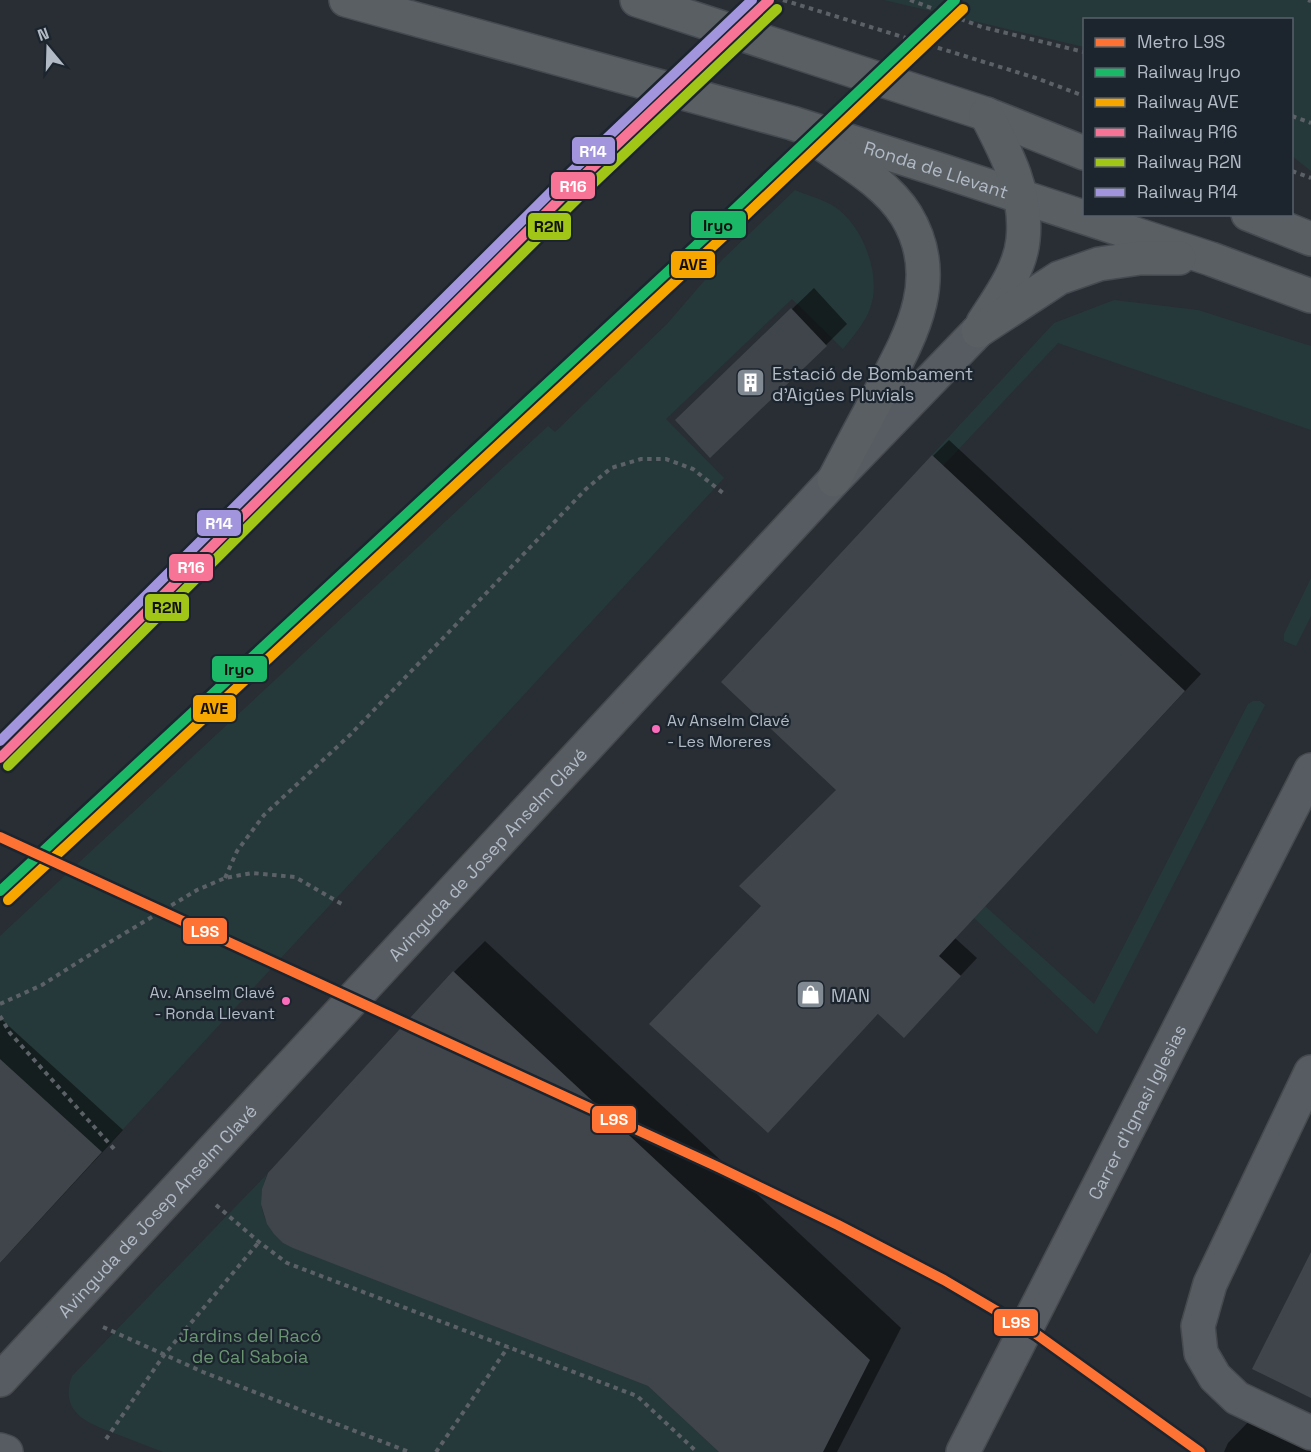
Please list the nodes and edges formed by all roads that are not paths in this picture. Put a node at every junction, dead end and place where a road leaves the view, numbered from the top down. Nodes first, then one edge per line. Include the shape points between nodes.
1 (346, 0) edge
2 (637, 0) edge
3 (986, 114) junction
4 (792, 123) junction
5 (1083, 153) edge
6 (1022, 197) junction
7 (1253, 216) edge
8 (1311, 239) edge
9 (1211, 259) junction
10 (1311, 296) edge
11 (978, 331) junction
12 (834, 480) junction
13 (1311, 770) edge
14 (1311, 1072) edge
15 (0, 1380) edge
16 (1311, 1433) edge
17 (0, 1450) edge
18 (6, 1452) edge
19 (963, 1452) edge

1 - 4 main road, Ronda de Llevant
2 - 3 main road
3 - 5 main road
3 - 6 main road via 1007,154
4 - 6 main road, Ronda de Llevant
4 - 12 main road via 874,181 894,200 906,215 917,241 923,269 918,315 906,344
6 - 9 main road, Ronda de Llevant
6 - 11 main road via 1023,241 1016,265
7 - 8 main road
9 - 10 main road, Ronda de Llevant
9 - 11 main road via 1140,258 1099,264 1059,278
11 - 12 street, Avinguda de Josep Anselm Clavé
12 - 15 street, Avinguda de Josep Anselm Clavé
13 - 19 street, Carrer d'Ignasi Iglesias
14 - 16 street via 1210,1284 1198,1326 1201,1353 1215,1377 1237,1398
17 - 18 street

